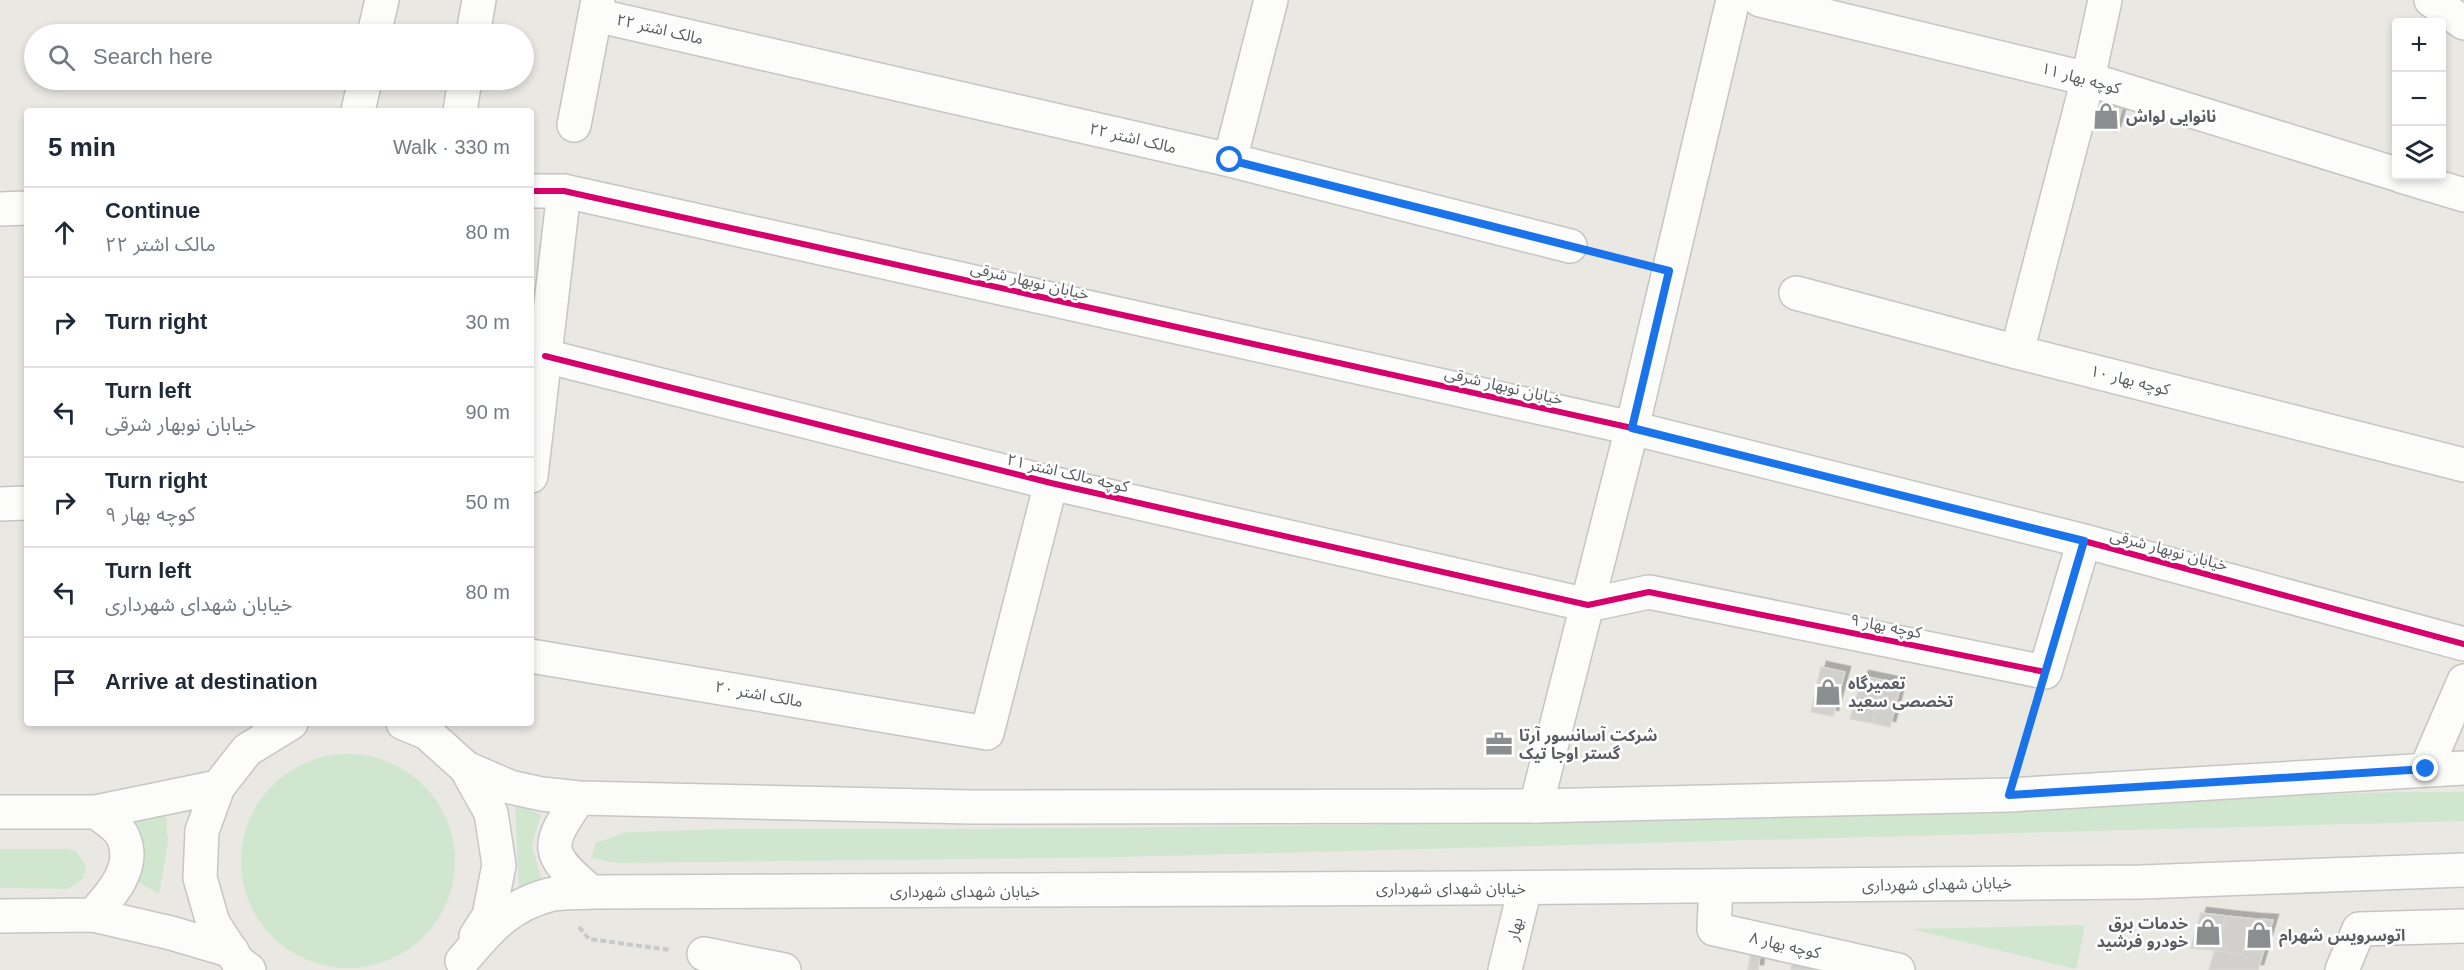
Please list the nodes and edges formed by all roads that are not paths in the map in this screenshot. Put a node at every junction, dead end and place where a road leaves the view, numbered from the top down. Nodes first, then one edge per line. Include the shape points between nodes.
1 (382, 0) edge
2 (479, 0) edge
3 (1271, 0) edge
4 (1733, 0) edge
5 (1760, 0) edge
6 (2105, 0) edge
7 (2431, 0) edge
8 (597, 7) edge
9 (2464, 23) edge
10 (376, 24) edge
11 (475, 24) edge
12 (2088, 79) junction
13 (363, 90) edge
14 (463, 90) edge
15 (359, 108) edge
16 (460, 108) edge
17 (574, 125) dead end
18 (1230, 160) junction
19 (2392, 173) edge
20 (2415, 180) edge
21 (534, 191) edge
22 (564, 191) junction
23 (2464, 195) edge
24 (24, 208) edge
25 (0, 209) edge
26 (1570, 246) road end
27 (1796, 293) dead end
28 (2017, 352) junction
29 (545, 356) junction
30 (1632, 428) junction
31 (534, 450) edge
32 (2464, 465) edge
33 (1051, 483) junction
34 (24, 503) edge
35 (0, 504) edge
36 (2084, 541) junction
37 (1588, 605) junction
38 (2464, 644) edge
39 (534, 657) edge
40 (2464, 681) edge
41 (283, 726) edge
42 (410, 726) edge
43 (466, 768) junction
44 (2464, 768) edge
45 (2426, 769) junction
46 (218, 787) junction
47 (579, 798) junction
48 (1536, 806) junction
49 (0, 812) edge
50 (96, 812) junction
51 (2464, 870) edge
52 (1716, 886) junction
53 (1525, 888) junction
54 (591, 892) junction
55 (93, 915) junction
56 (0, 916) edge
57 (2464, 926) edge
58 (704, 954) road end
59 (242, 964) edge
60 (456, 965) edge
61 (784, 970) edge
62 (1505, 970) edge
63 (1898, 970) edge
64 (2342, 970) edge

1 - 10 street
2 - 11 street
3 - 18 street
4 - 30 street
5 - 12 street, کوچه بهار ۱۱
6 - 12 street
7 - 9 street
8 - 17 street
8 - 18 street, مالک اشتر ۲۲
12 - 19 street, کوچه بهار ۱۱
12 - 28 street
13 - 15 street
14 - 16 street
18 - 26 street, مالک اشتر ۲۲
20 - 23 street, کوچه بهار ۱۱
21 - 22 street, خیابان نوبهار شرقی
22 - 29 street
22 - 30 street, خیابان نوبهار شرقی
24 - 25 street
27 - 28 street, کوچه بهار ۱۰
28 - 32 street, کوچه بهار ۱۰
29 - 31 street
29 - 33 street, کوچه مالک اشتر ۲۱
30 - 36 street, خیابان نوبهار شرقی
30 - 37 street
33 - 37 street, کوچه مالک اشتر ۲۱
33 - 39 street, مالک اشتر ۲۰ via 987,733
34 - 35 street
36 - 37 street, کوچه بهار ۹ via 2045,672 1648,592
36 - 38 street, خیابان نوبهار شرقی
37 - 48 street
40 - 45 street
41 - 46 street via 247,750
42 - 43 street via 427,733
43 - 47 street via 510,787
43 - 60 street via 491,813 499,865 489,916
44 - 45 street
45 - 48 street via 2009,795
46 - 50 street
46 - 59 street via 202,831 200,878 213,923
47 - 48 street via 971,807
47 - 54 street via 558,828 554,849 563,868
49 - 50 street
50 - 55 street via 123,837 126,855 114,892
51 - 52 street, خیابان شهدای شهرداری via 2141,882
52 - 53 street, خیابان شهدای شهرداری
52 - 63 street, کوچه بهار ۸ via 1714,929
53 - 54 street, خیابان شهدای شهرداری
53 - 62 street, بهار
54 - 60 street, خیابان شهدای شهرداری via 550,895 519,907 500,919
55 - 56 street
55 - 59 street via 171,933
57 - 64 street via 2359,929
58 - 61 street

